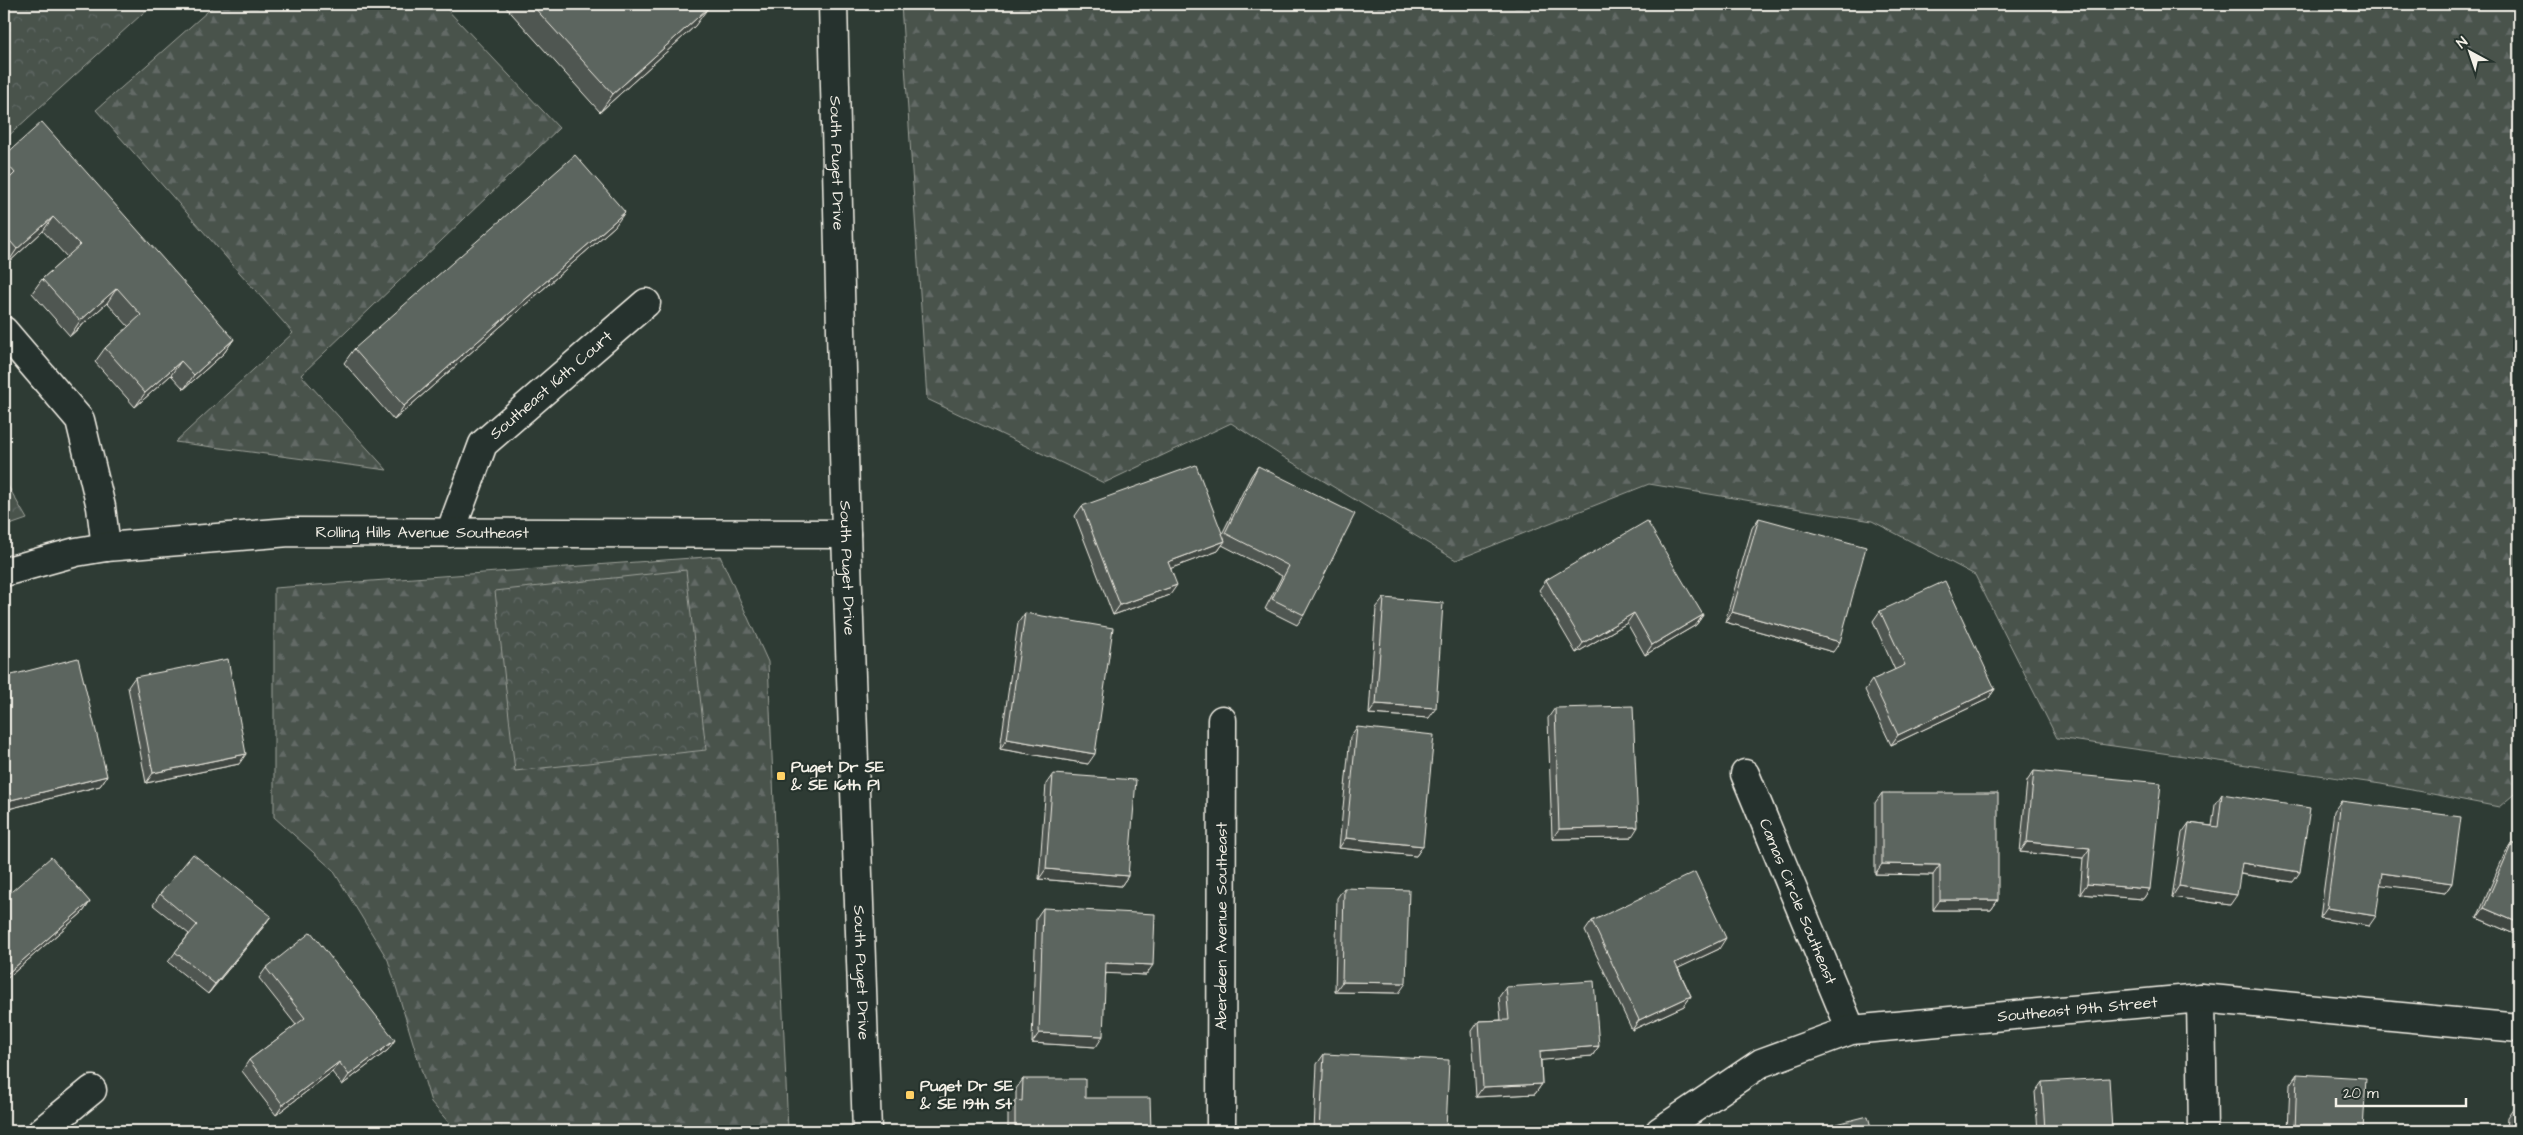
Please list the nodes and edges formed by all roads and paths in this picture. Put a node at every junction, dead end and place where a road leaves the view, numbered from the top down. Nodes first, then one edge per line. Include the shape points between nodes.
1 (833, 4) edge
2 (646, 303) dead end
3 (4, 331) edge
4 (450, 533) junction
5 (846, 534) junction
6 (106, 547) junction
7 (4, 572) edge
8 (1222, 720) dead end
9 (1745, 774) dead end
10 (2200, 998) junction
11 (2519, 1028) edge
12 (1851, 1030) junction
13 (92, 1090) dead end
14 (42, 1131) edge
15 (866, 1131) edge
16 (1221, 1131) edge
17 (1660, 1131) edge
18 (2203, 1131) edge

1 - 5 street, South Puget Drive
2 - 4 street, Southeast 16th Court via 483,444
3 - 6 street via 80,420 101,507
4 - 5 street, Rolling Hills Avenue Southeast
4 - 6 street, Rolling Hills Avenue Southeast via 289,532
5 - 15 street, South Puget Drive
6 - 7 street, Rolling Hills Avenue Southeast
8 - 16 street, Aberdeen Avenue Southeast
9 - 12 street, Camas Circle Southeast
10 - 11 street, Southeast 19th Street
10 - 12 street, Southeast 19th Street
10 - 18 street
12 - 17 street, Southeast 19th Street via 1761,1063
13 - 14 street

